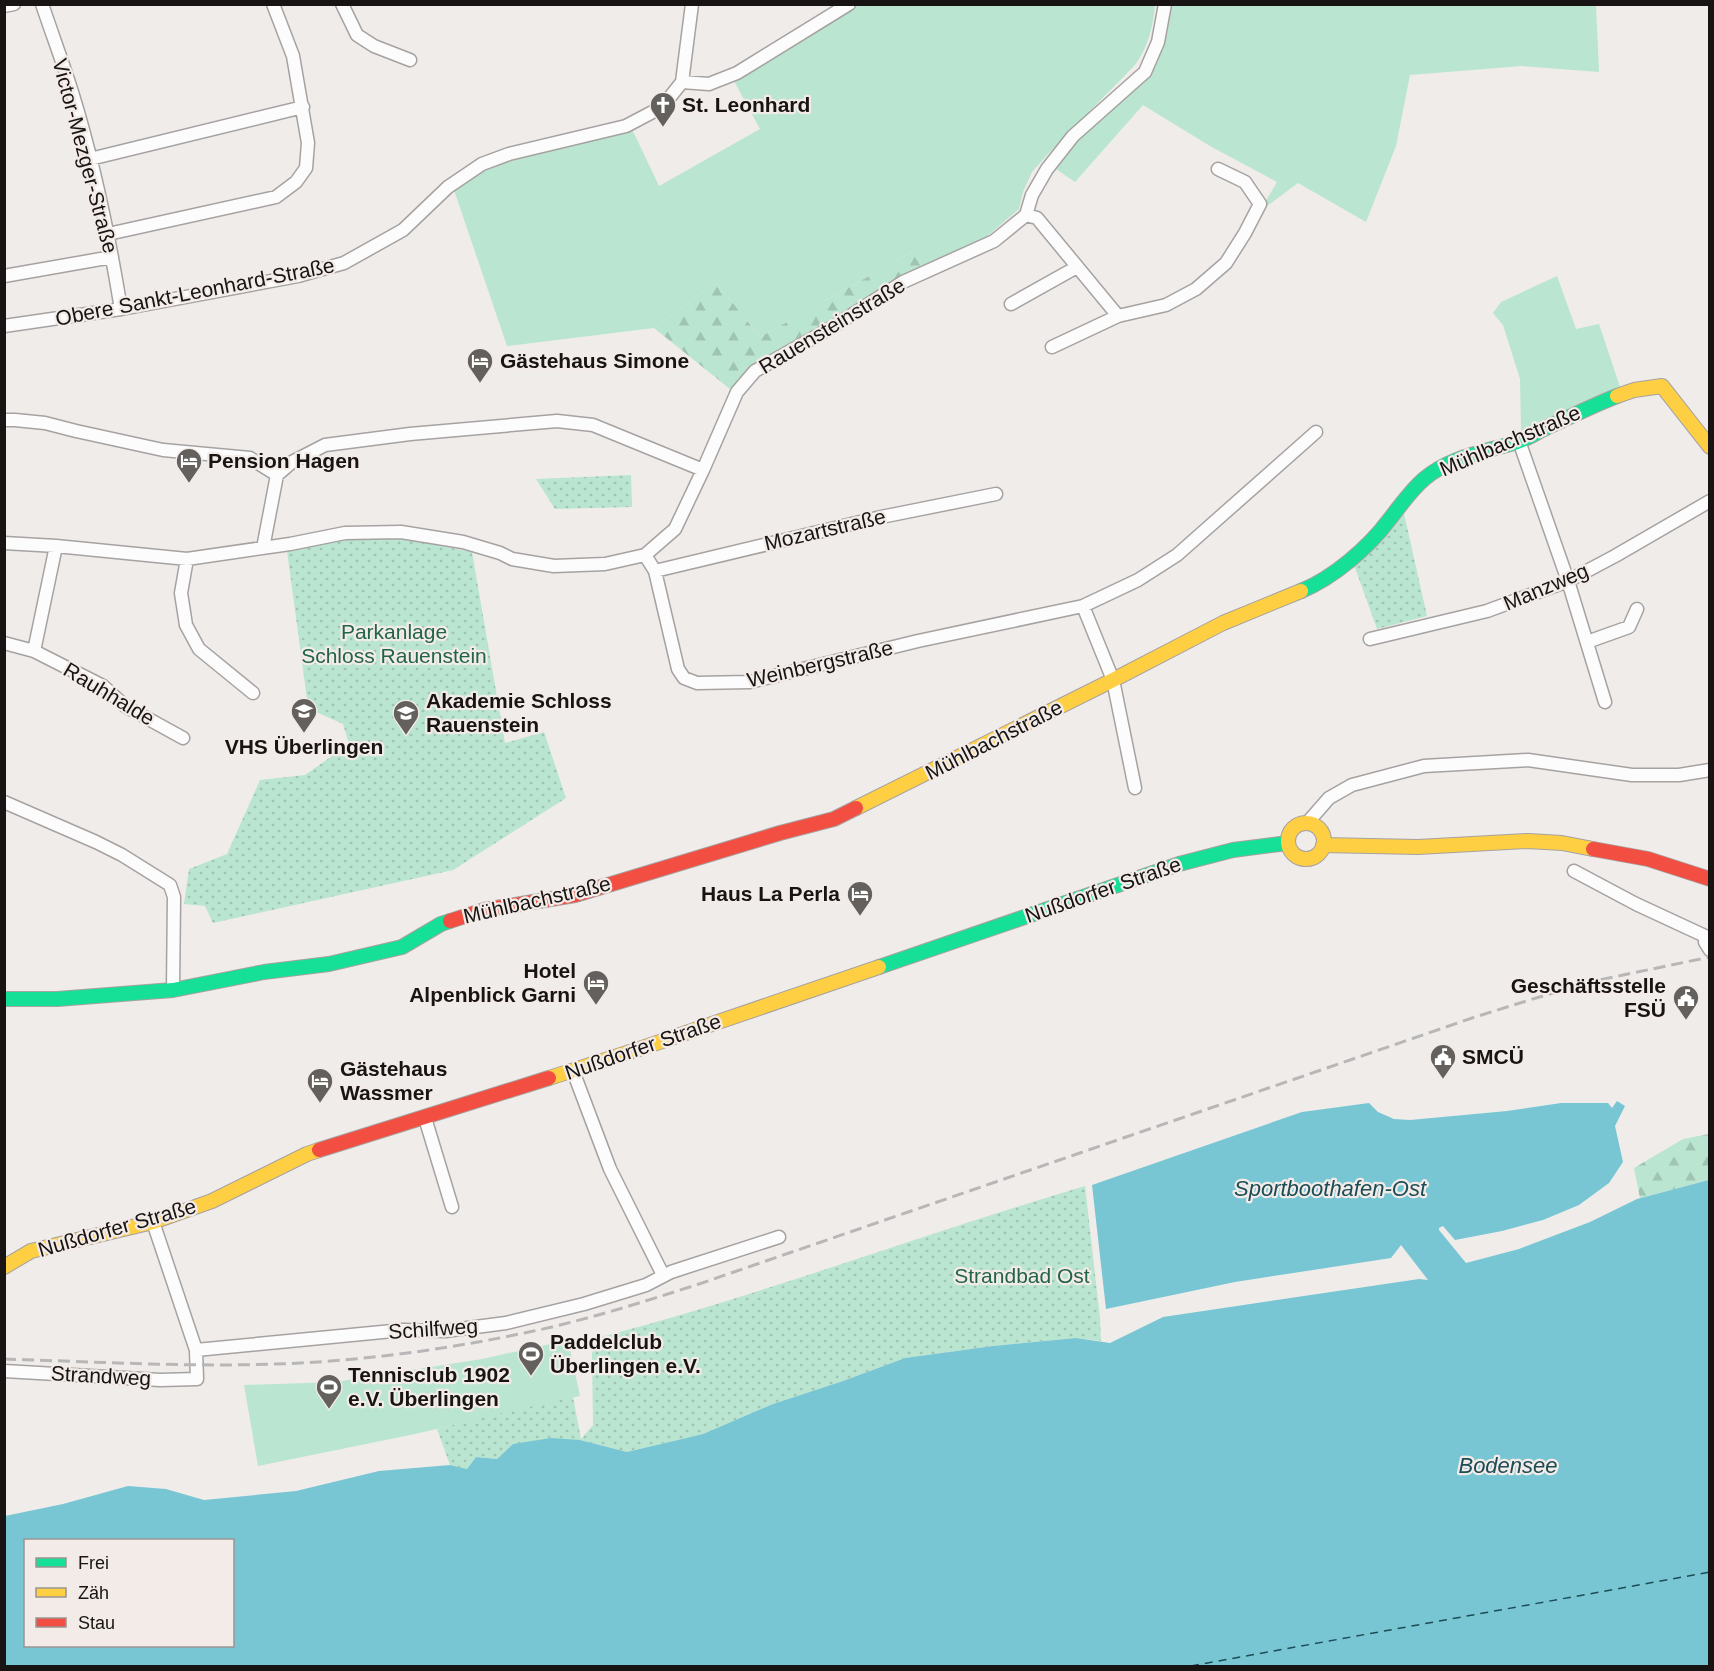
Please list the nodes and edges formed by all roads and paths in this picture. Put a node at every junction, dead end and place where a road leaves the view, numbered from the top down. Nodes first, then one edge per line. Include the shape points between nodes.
1 (14, 4) edge
2 (42, 4) edge
3 (342, 4) edge
4 (692, 4) edge
5 (849, 4) edge
6 (1165, 4) edge
7 (274, 5) edge
8 (4, 6) edge
9 (410, 60) dead end
10 (682, 82) junction
11 (303, 107) junction
12 (90, 159) junction
13 (1218, 169) dead end
14 (1026, 215) junction
15 (108, 234) junction
16 (112, 257) junction
17 (1077, 267) junction
18 (4, 276) edge
19 (1011, 304) dead end
20 (121, 309) junction
21 (1119, 316) junction
22 (4, 326) edge
23 (1052, 347) dead end
24 (4, 420) edge
25 (1316, 432) dead end
26 (1519, 441) junction
27 (1710, 447) edge
28 (703, 470) junction
29 (277, 475) junction
30 (996, 494) dead end
31 (1710, 501) edge
32 (4, 543) edge
33 (56, 546) junction
34 (263, 548) junction
35 (645, 555) junction
36 (187, 559) junction
37 (655, 571) junction
38 (1568, 581) junction
39 (1083, 606) junction
40 (1636, 609) dead end
41 (1370, 639) dead end
42 (1587, 642) junction
43 (4, 643) edge
44 (34, 651) junction
45 (1113, 680) junction
46 (253, 693) dead end
47 (1605, 702) dead end
48 (183, 738) dead end
49 (1710, 770) edge
50 (1135, 788) dead end
51 (4, 802) edge
52 (1308, 822) junction
53 (1288, 843) junction
54 (1323, 845) junction
55 (1574, 871) dead end
56 (1710, 879) edge
57 (1707, 934) edge
58 (1710, 950) edge
59 (173, 990) junction
60 (4, 999) edge
61 (573, 1071) junction
62 (425, 1118) junction
63 (452, 1207) dead end
64 (153, 1222) junction
65 (779, 1238) dead end
66 (4, 1267) edge
67 (663, 1275) junction
68 (196, 1350) junction
69 (4, 1371) edge

1 - 8 street
2 - 12 street, Victor-Mezger-Straße
3 - 9 street via 357,35
4 - 10 street
5 - 10 street via 737,73 709,84
6 - 14 street, Rauensteinstraße via 1158,42 1145,72 1073,136 1047,169
7 - 11 street via 293,56
10 - 20 street, Obere Sankt-Leonhard-Straße via 662,107 626,126 482,164 448,187 403,230 344,263 298,276
11 - 12 street
11 - 15 street via 308,143 306,168 296,182 276,197
12 - 15 street, Victor-Mezger-Straße
13 - 21 street via 1245,182 1260,204 1226,263 1196,289 1166,305
14 - 17 street via 1037,218
14 - 28 street, Rauensteinstraße via 994,242 903,282 755,371 737,392
15 - 16 street, Victor-Mezger-Straße
16 - 18 street
16 - 20 street, Victor-Mezger-Straße
17 - 19 street
17 - 21 street
20 - 22 street, Obere Sankt-Leonhard-Straße
21 - 23 street
24 - 29 street via 45,423 164,450 250,458
25 - 39 street, Weinbergstraße via 1177,555 1138,580
26 - 27 street, Mühlbachstraße via 1597,404 1634,390 1662,386
26 - 38 street
26 - 45 street, Mühlbachstraße via 1455,460 1426,477 1349,561 1317,585 1222,623
28 - 29 street via 593,425 557,421 325,445 292,462
28 - 35 street, Rauensteinstraße via 675,529
29 - 34 street
30 - 37 street, Mozartstraße
31 - 38 street, Manzweg
32 - 33 street, Rauensteinstraße
33 - 36 street, Rauensteinstraße
33 - 44 street
34 - 35 street, Rauensteinstraße via 345,533 401,532 463,542 512,559 554,566 605,564
34 - 36 street, Rauensteinstraße
35 - 37 street, Weinbergstraße
36 - 46 street via 181,593 186,625 199,649
37 - 39 street, Weinbergstraße via 678,669 684,678 697,683 750,682
38 - 41 street, Manzweg via 1487,611
38 - 42 street
39 - 45 street
40 - 42 street via 1629,627
42 - 47 street
43 - 44 street, Rauhhalde
44 - 48 street, Rauhhalde via 103,686 125,706
45 - 50 street
45 - 59 street, Mühlbachstraße via 834,819 574,896 484,910 441,924 402,947 329,964
49 - 52 street via 1679,775 1632,775 1528,760 1424,766 1352,785 1329,798
51 - 59 street via 122,855 170,885 174,897
52 - 53 street via 1293,828
52 - 54 street via 1321,830
53 - 54 street via 1297,857 1306,859 1314,857
53 - 61 street, Nußdorfer Straße via 1230,849 1179,864
54 - 56 street via 1562,843 1648,859
55 - 57 street via 1636,904
57 - 58 street via 1705,942
59 - 60 street, Mühlbachstraße
61 - 62 street, Nußdorfer Straße
61 - 67 street via 610,1169
62 - 63 street
62 - 64 street, Nußdorfer Straße via 307,1154 212,1201
64 - 66 street, Nußdorfer Straße via 31,1251
64 - 68 street
65 - 67 street, Schilfweg
67 - 68 street, Schilfweg via 646,1285 507,1323
68 - 69 street, Strandweg via 197,1379

